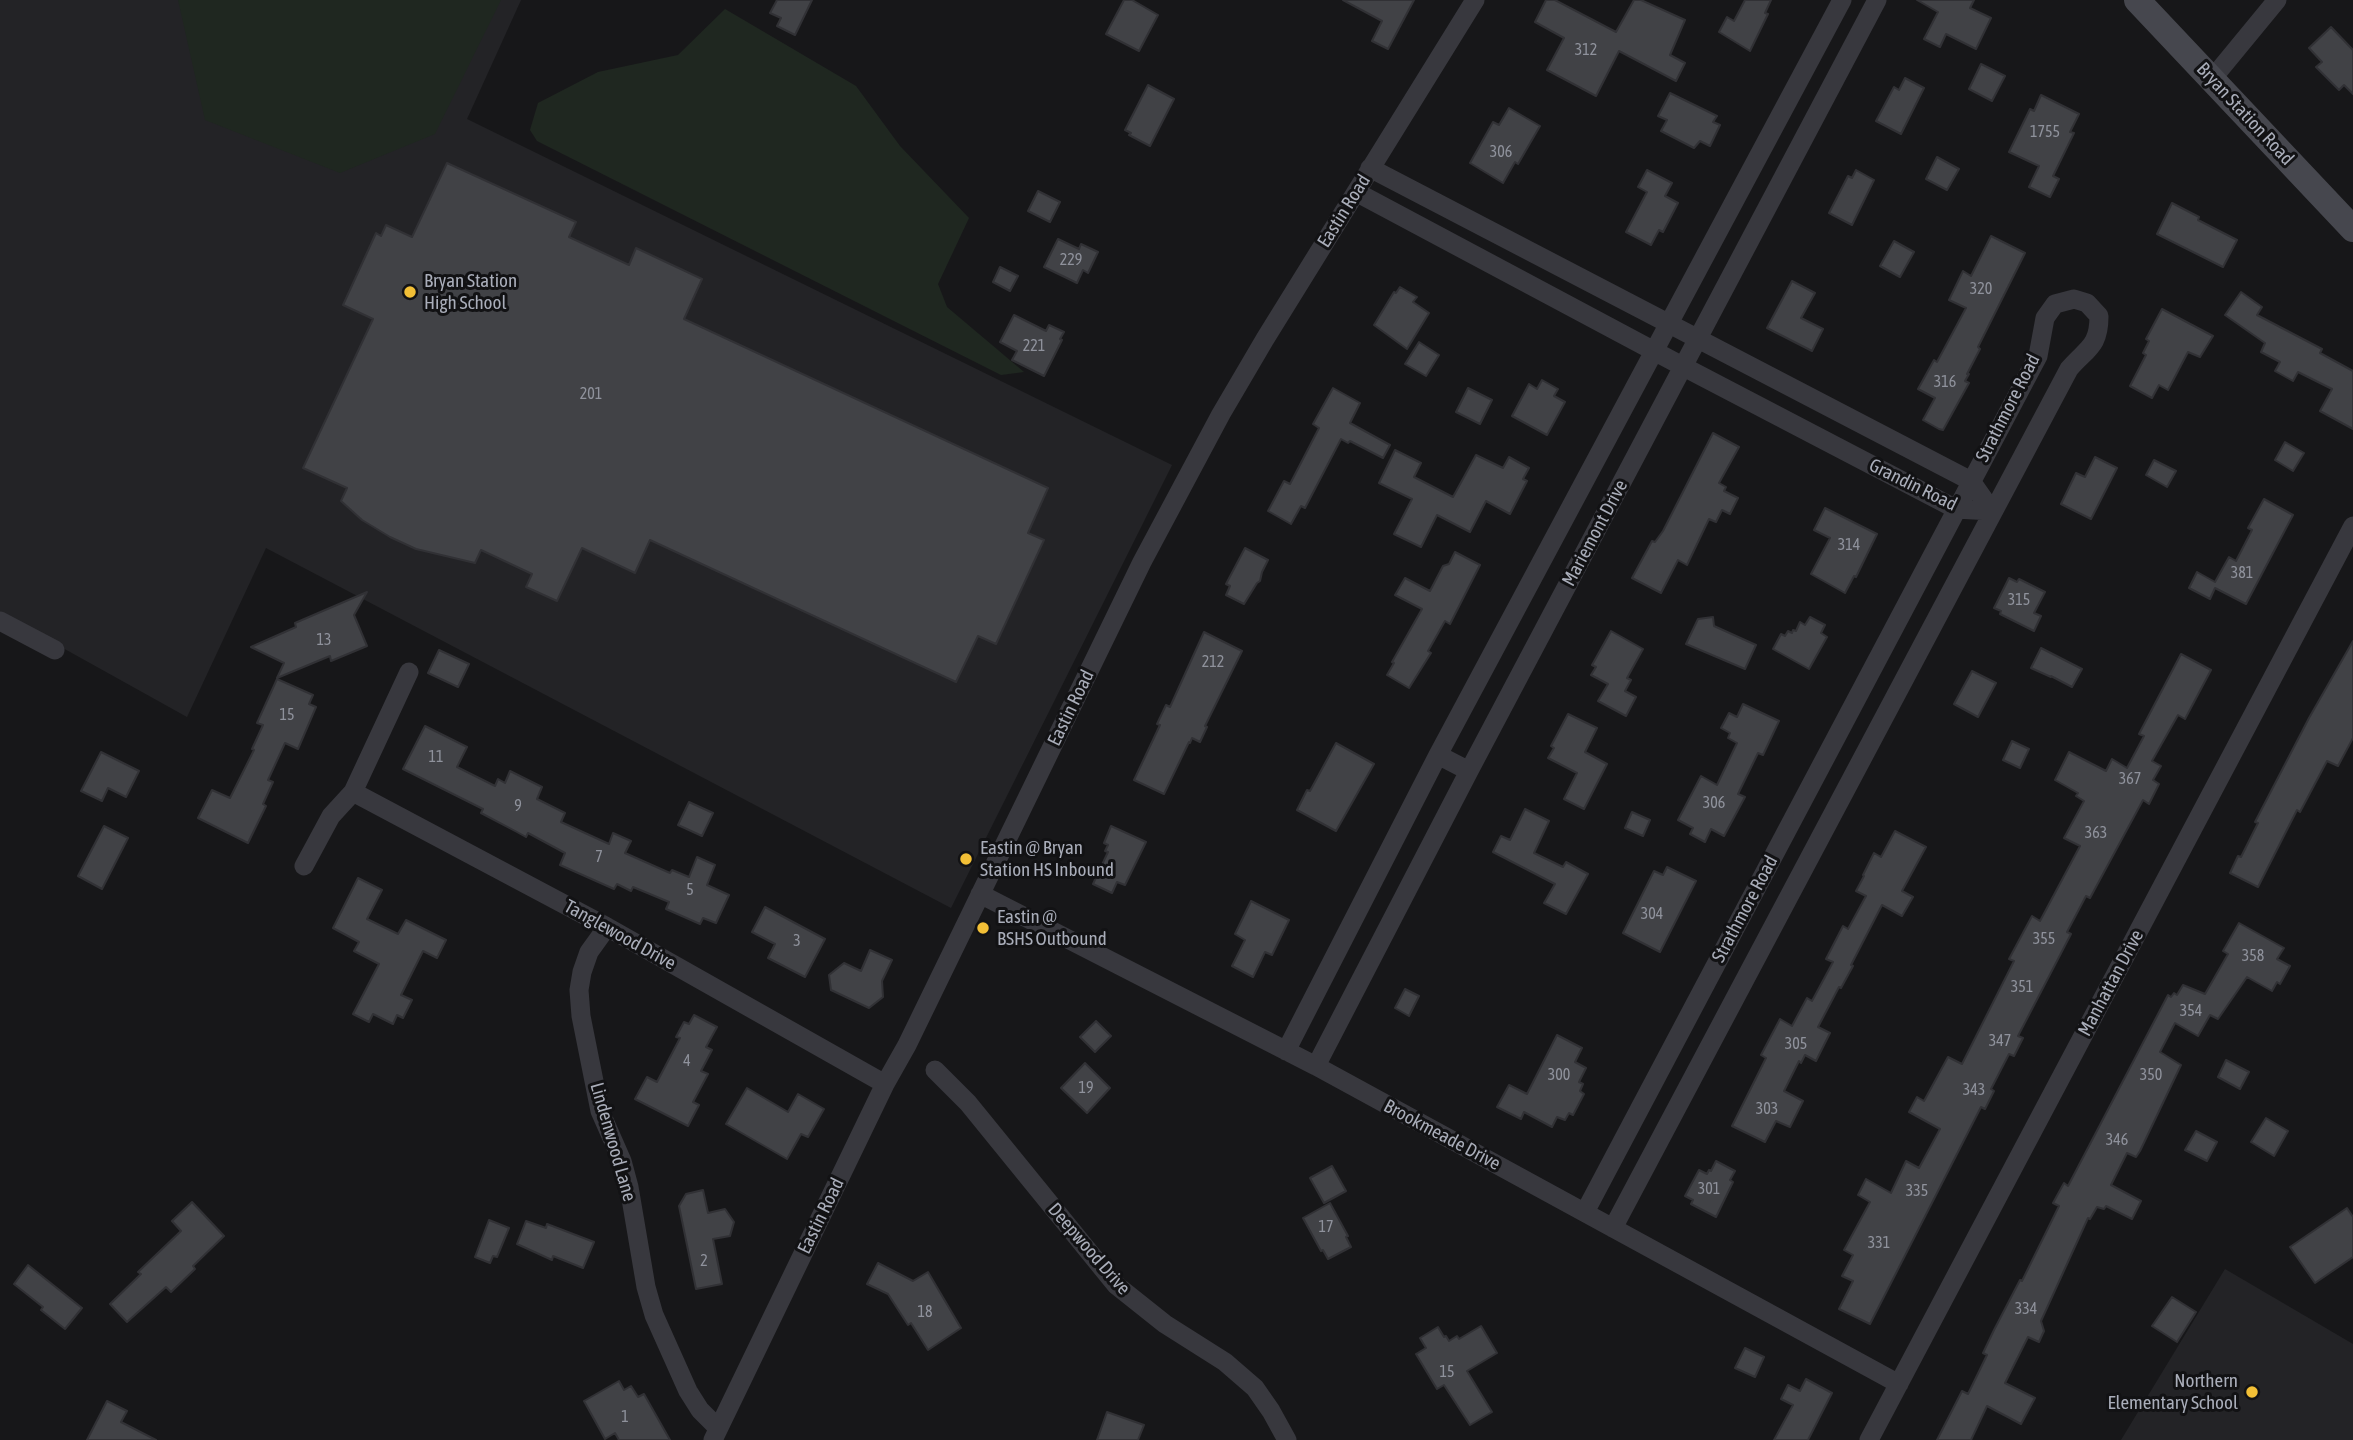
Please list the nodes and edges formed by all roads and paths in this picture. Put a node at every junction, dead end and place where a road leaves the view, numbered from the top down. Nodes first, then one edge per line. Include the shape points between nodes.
1 (1475, 0) edge
2 (1842, 0) edge
3 (1877, 0) edge
4 (2137, 0) edge
5 (2277, 0) edge
6 (2212, 79) junction
7 (1370, 168) junction
8 (1356, 192) junction
9 (2353, 229) edge
10 (1669, 322) junction
11 (1698, 338) junction
12 (1654, 351) junction
13 (1684, 367) junction
14 (1971, 481) junction
15 (1956, 509) junction
16 (1992, 511) junction
17 (2353, 526) edge
18 (0, 621) edge
19 (55, 650) dead end
20 (409, 672) dead end
21 (1438, 755) junction
22 (1469, 771) junction
23 (353, 792) junction
24 (304, 866) dead end
25 (980, 894) junction
26 (607, 927) junction
27 (1286, 1051) junction
28 (1316, 1066) junction
29 (935, 1070) dead end
30 (885, 1084) junction
31 (1585, 1212) junction
32 (1614, 1228) junction
33 (1899, 1384) junction
34 (715, 1434) edge
35 (1287, 1440) edge
36 (1869, 1440) edge

1 - 7 street, Eastin Road
2 - 10 street, Mariemont Drive
3 - 11 street, Mariemont Drive
4 - 6 main road, Bryan Station Road
5 - 6 street
6 - 9 main road, Bryan Station Road
7 - 8 street, Eastin Road
7 - 10 street, Grandin Road
8 - 12 street, Grandin Road
8 - 25 street, Eastin Road via 1221,414 1142,562
10 - 11 street, Grandin Road
10 - 12 street, Mariemont Drive
11 - 13 street, Mariemont Drive
11 - 14 street, Grandin Road
12 - 13 street, Grandin Road
12 - 21 street, Mariemont Drive
13 - 15 street, Grandin Road
13 - 22 street, Mariemont Drive
14 - 15 street, Strathmore Road
14 - 16 street, Grandin Road
14 - 16 street, Strathmore Road via 2038,356 2045,318 2056,304 2074,299 2087,303 2099,316 2093,346 2069,369
15 - 16 street, Grandin Road
15 - 31 street, Strathmore Road
16 - 32 street, Strathmore Road
17 - 33 street, Manhattan Drive
18 - 19 street
20 - 23 street
21 - 22 street
21 - 27 street, Mariemont Drive
22 - 28 street, Mariemont Drive
23 - 24 street via 331,816
23 - 26 street, Tanglewood Drive
25 - 27 street, Brookmeade Drive
25 - 30 street, Eastin Road
26 - 30 street, Tanglewood Drive
26 - 34 street, Lindenwood Lane via 589,952 579,990 600,1111 629,1186 654,1315 688,1391
27 - 28 street, Brookmeade Drive
28 - 31 street, Brookmeade Drive
29 - 35 street, Deepwood Drive via 968,1102 1116,1285 1255,1388
30 - 34 street, Eastin Road
31 - 32 street, Brookmeade Drive
32 - 33 street, Brookmeade Drive
33 - 36 street, Manhattan Drive

